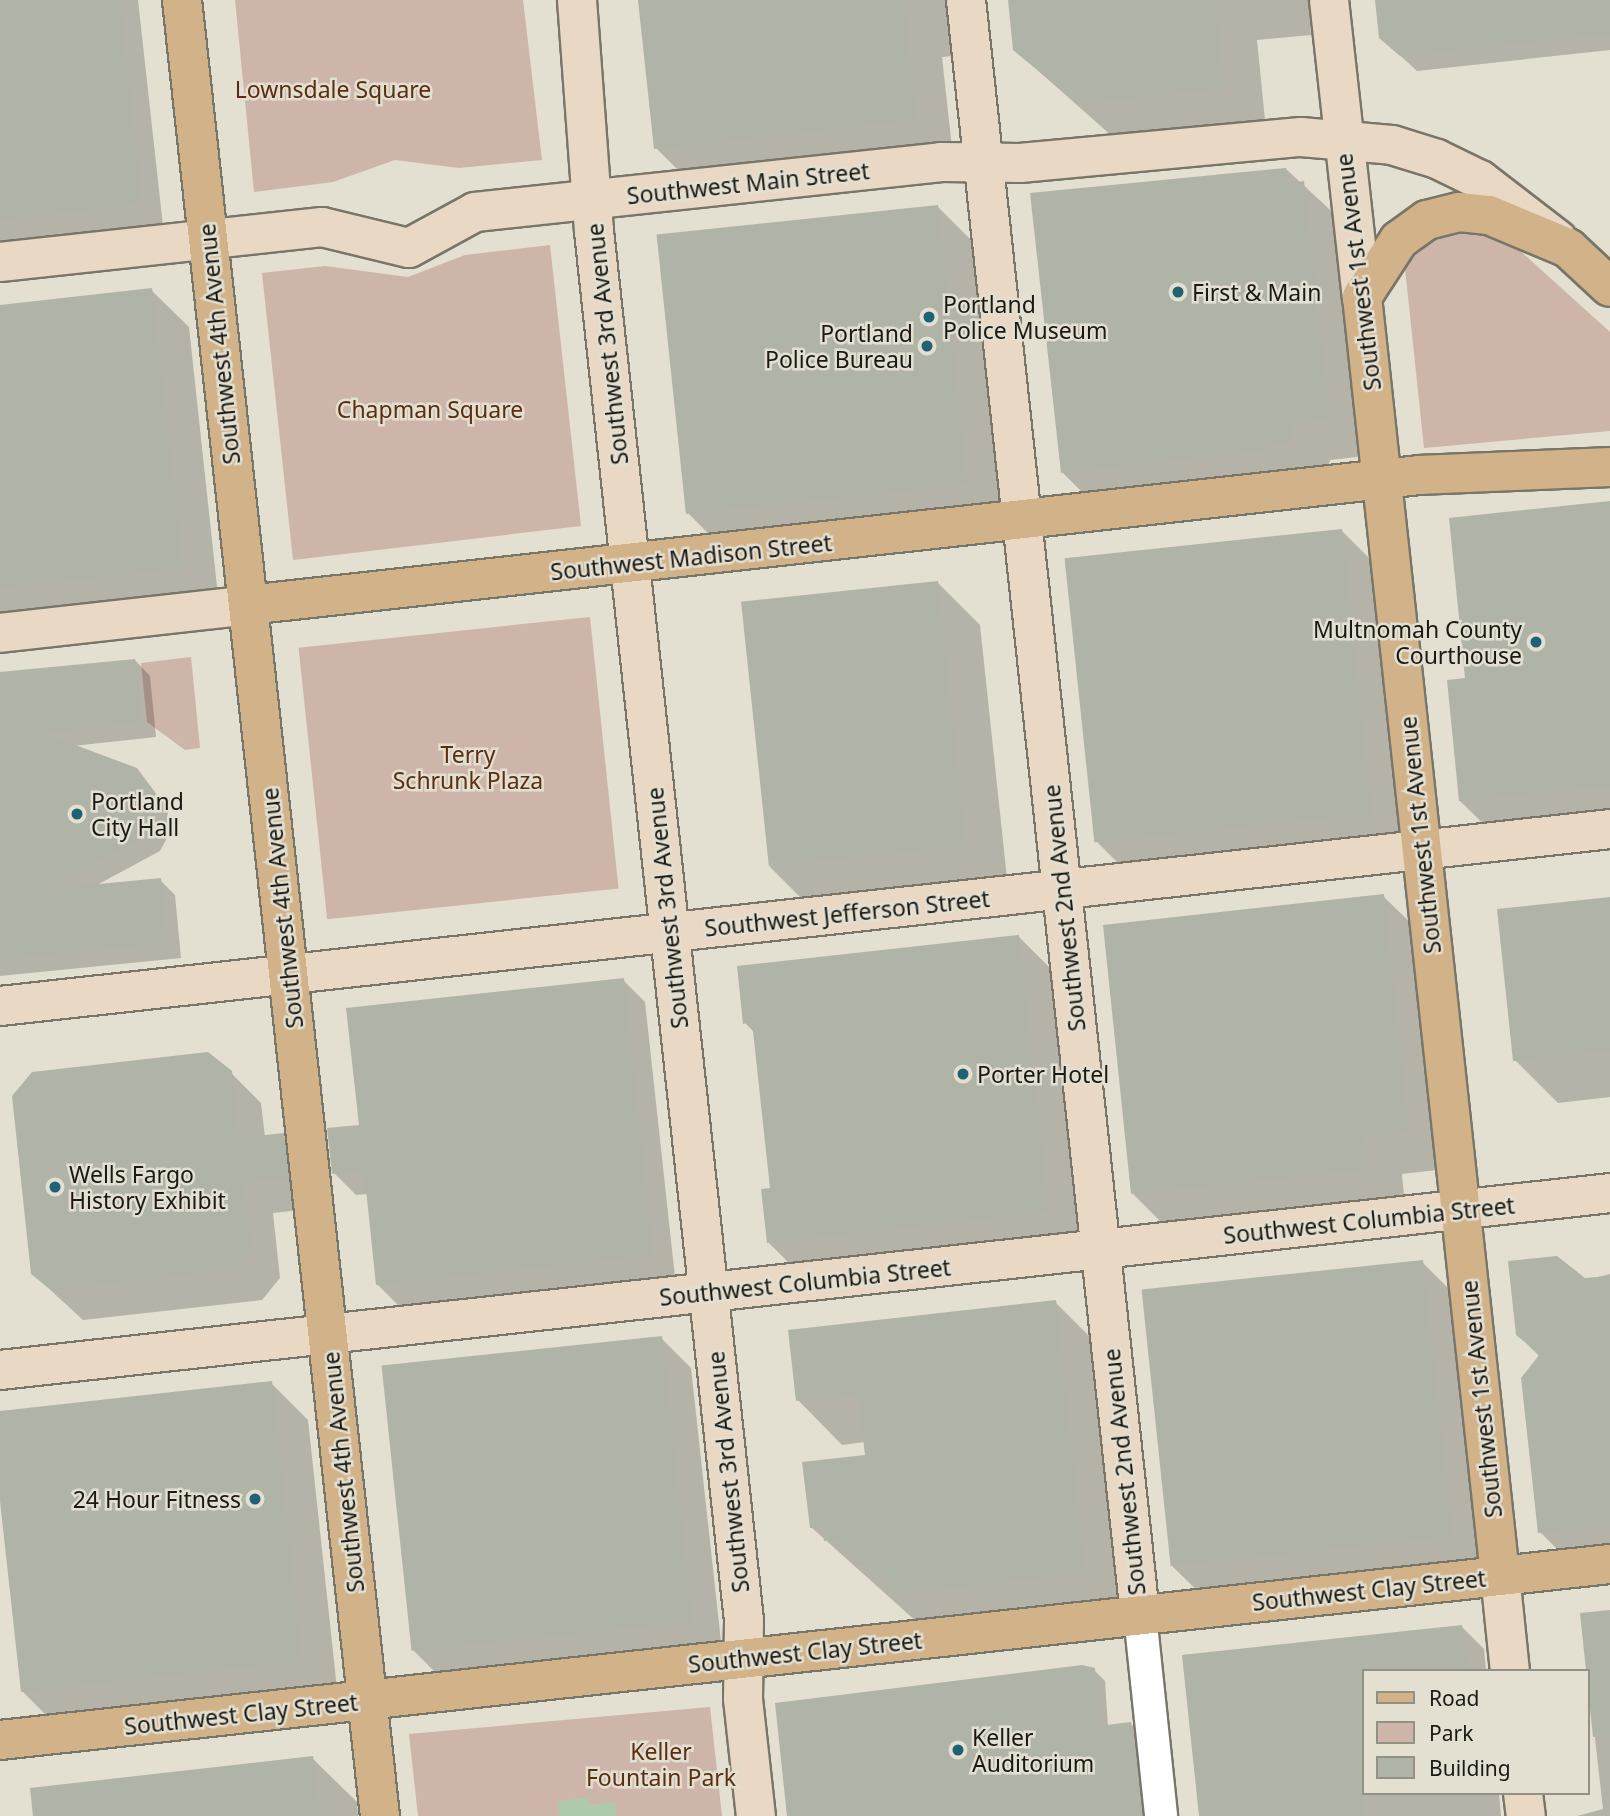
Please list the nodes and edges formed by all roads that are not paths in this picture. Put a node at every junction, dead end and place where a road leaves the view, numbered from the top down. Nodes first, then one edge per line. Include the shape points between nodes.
1 (182, 0) edge
2 (577, 0) edge
3 (966, 0) edge
4 (1329, 0) edge
5 (1343, 140) junction
6 (983, 163) junction
7 (593, 200) junction
8 (208, 239) junction
9 (1568, 248) junction
10 (0, 262) edge
11 (1610, 287) edge
12 (1362, 297) junction
13 (1610, 452) edge
14 (1610, 467) edge
15 (1472, 471) junction
16 (1382, 481) junction
17 (1022, 520) junction
18 (630, 563) junction
19 (248, 605) junction
20 (0, 633) edge
21 (1610, 829) edge
22 (1422, 849) junction
23 (1062, 889) junction
24 (670, 932) junction
25 (289, 974) junction
26 (0, 1006) edge
27 (1610, 1193) edge
28 (1460, 1209) junction
29 (1101, 1249) junction
30 (709, 1292) junction
31 (328, 1334) junction
32 (0, 1370) edge
33 (1610, 1564) edge
34 (1500, 1575) junction
35 (1140, 1615) junction
36 (744, 1658) junction
37 (1510, 1669) edge
38 (367, 1700) junction
39 (0, 1740) edge
40 (1523, 1795) edge
41 (380, 1816) edge
42 (756, 1816) edge
43 (1161, 1816) edge
44 (1526, 1816) edge

1 - 8 main road, Southwest 4th Avenue
2 - 7 main road, Southwest 3rd Avenue
3 - 6 main road, Southwest 2nd Avenue
4 - 5 main road, Southwest 1st Avenue
5 - 6 main road, Southwest Main Street via 1241,140
5 - 9 main road, Southwest Main Street via 1400,146 1455,167 1506,197
5 - 12 main road, Southwest 1st Avenue
6 - 7 main road, Southwest Main Street
6 - 17 main road, Southwest 2nd Avenue
7 - 8 main road, Southwest Main Street via 475,212 409,248 322,227
7 - 18 main road, Southwest 3rd Avenue
8 - 10 main road, Southwest Main Street
8 - 19 main road, Southwest 4th Avenue
9 - 11 main road
9 - 12 main road via 1489,215 1443,214 1399,240
12 - 16 main road, Southwest 1st Avenue
13 - 15 main road via 1513,458
14 - 15 main road
15 - 16 main road, Southwest Madison Street
16 - 17 main road, Southwest Madison Street
16 - 22 main road, Southwest 1st Avenue
17 - 18 main road, Southwest Madison Street
17 - 23 main road, Southwest 2nd Avenue
18 - 19 main road, Southwest Madison Street
18 - 24 main road, Southwest 3rd Avenue
19 - 20 main road, Southwest Madison Street
19 - 25 main road, Southwest 4th Avenue
21 - 22 main road, Southwest Jefferson Street
22 - 23 main road, Southwest Jefferson Street
22 - 28 main road, Southwest 1st Avenue
23 - 24 main road, Southwest Jefferson Street
23 - 29 main road, Southwest 2nd Avenue
24 - 25 main road, Southwest Jefferson Street
24 - 30 main road, Southwest 3rd Avenue
25 - 26 main road, Southwest Jefferson Street
25 - 31 main road, Southwest 4th Avenue
27 - 28 main road, Southwest Columbia Street
28 - 29 main road, Southwest Columbia Street
28 - 34 main road, Southwest 1st Avenue
29 - 30 main road, Southwest Columbia Street
29 - 35 main road, Southwest 2nd Avenue
30 - 31 main road, Southwest Columbia Street
30 - 36 main road, Southwest 3rd Avenue
31 - 32 main road, Southwest Columbia Street
31 - 38 main road, Southwest 4th Avenue
33 - 34 main road, Southwest Clay Street
34 - 35 main road, Southwest Clay Street
34 - 37 main road, Southwest 1st Avenue
35 - 36 main road, Southwest Clay Street
35 - 43 street, Southwest 2nd Avenue
36 - 38 main road, Southwest Clay Street
36 - 42 main road, Southwest 3rd Avenue
38 - 39 main road, Southwest Clay Street
38 - 41 main road, Southwest 4th Avenue
40 - 44 main road

